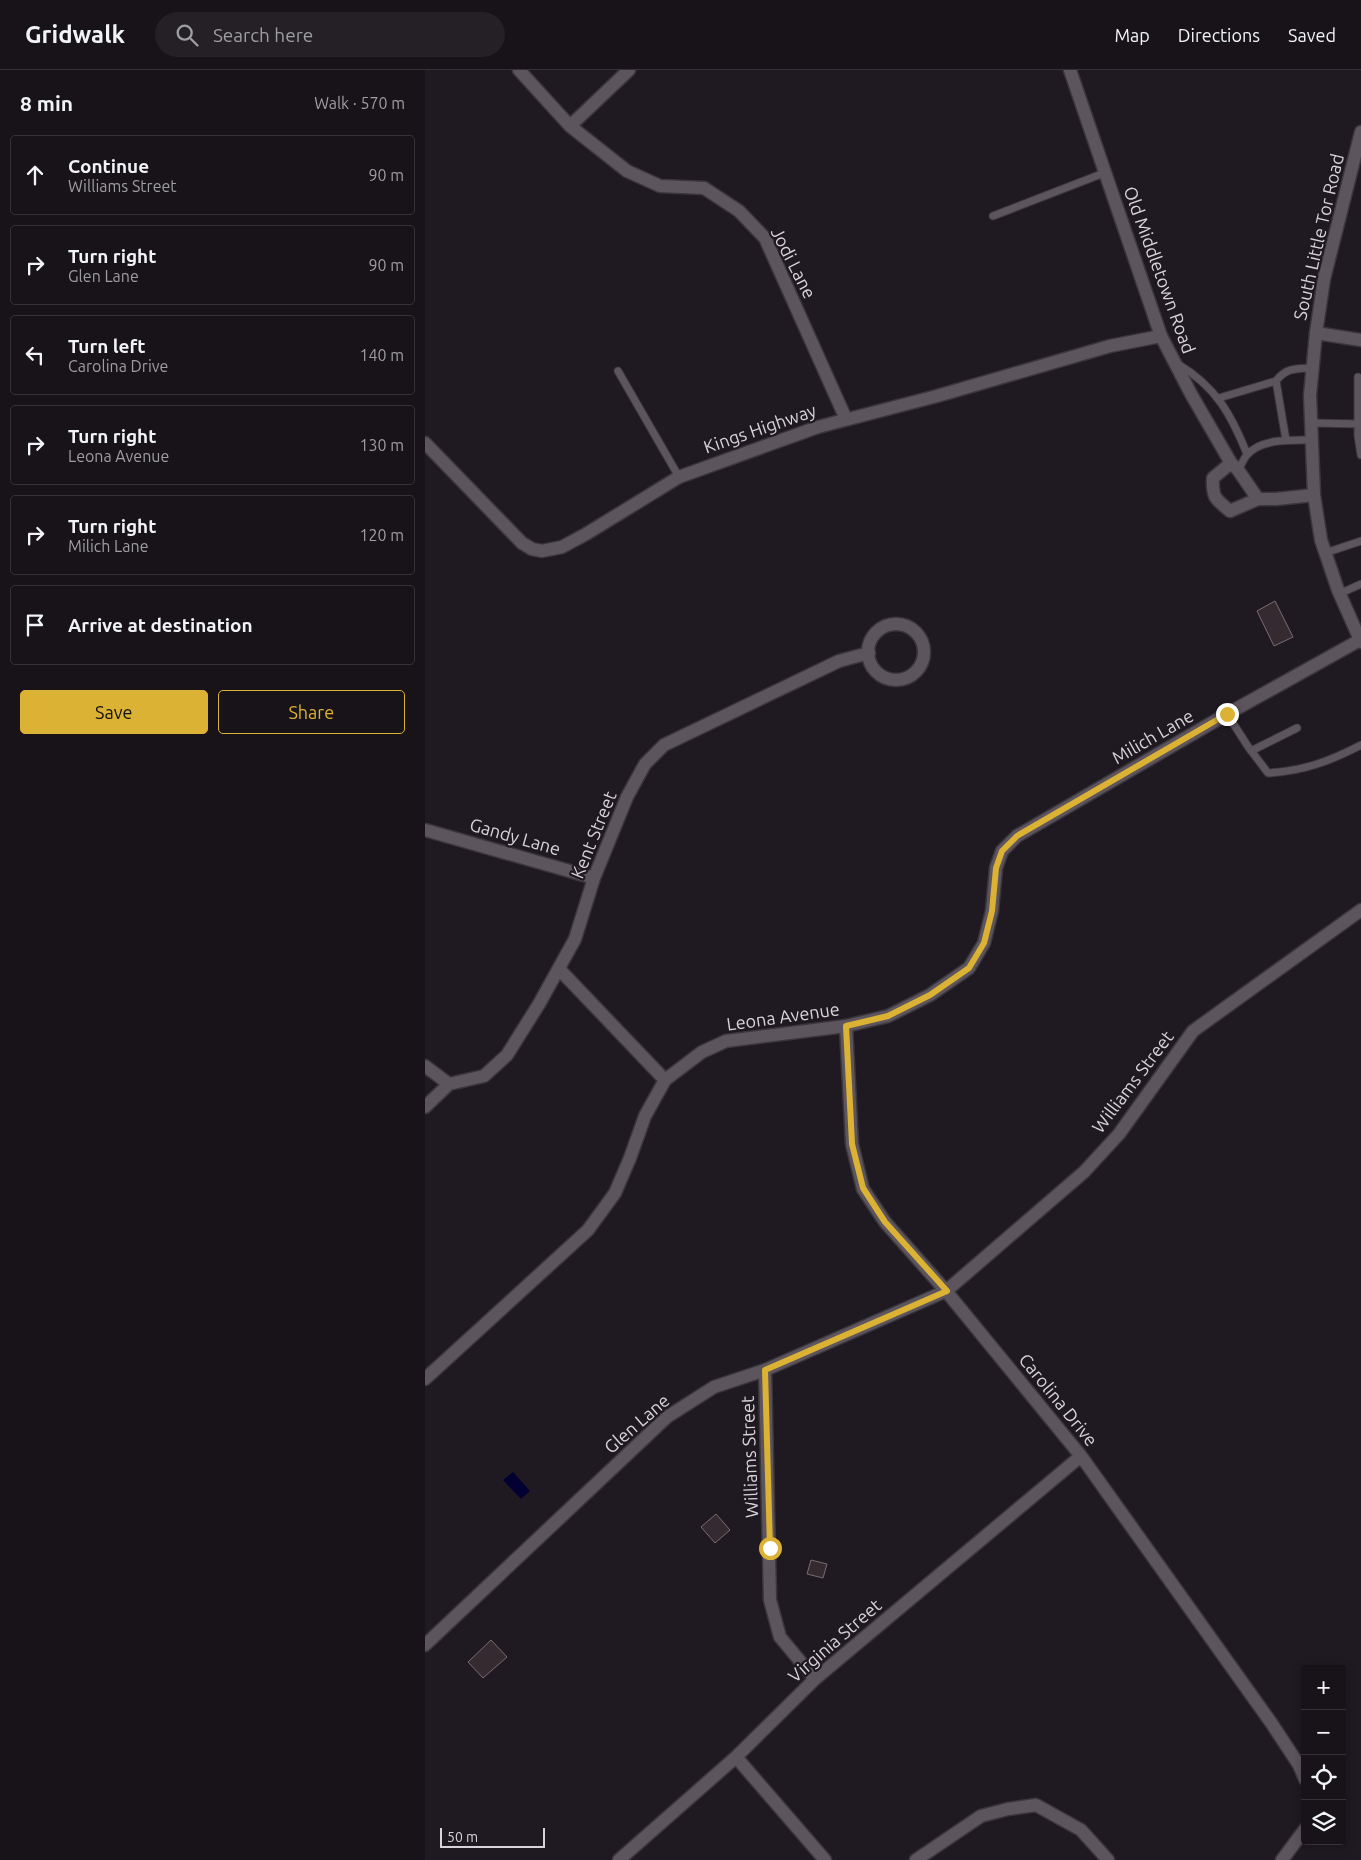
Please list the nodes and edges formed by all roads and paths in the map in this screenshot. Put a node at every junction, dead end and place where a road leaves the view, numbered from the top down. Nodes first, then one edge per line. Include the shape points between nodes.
1 (519, 70) edge
2 (629, 70) edge
3 (1070, 70) edge
4 (570, 126) junction
5 (1361, 132) edge
6 (1104, 173) junction
7 (993, 216) dead end
8 (1316, 333) junction
9 (1161, 336) junction
10 (1361, 340) edge
11 (1173, 362) junction
12 (1313, 368) junction
13 (618, 371) dead end
14 (1358, 377) dead end
15 (1276, 381) junction
16 (1219, 398) junction
17 (846, 419) junction
18 (1311, 423) junction
19 (1360, 424) edge
20 (1286, 440) junction
21 (1312, 440) junction
22 (425, 443) edge
23 (1247, 454) junction
24 (1361, 455) edge
25 (1234, 467) junction
26 (679, 477) junction
27 (1314, 495) junction
28 (1258, 499) junction
29 (1361, 541) edge
30 (1325, 553) junction
31 (1361, 584) edge
32 (1339, 594) junction
33 (1361, 641) edge
34 (869, 653) junction
35 (1227, 714) junction
36 (1297, 728) dead end
37 (1361, 745) edge
38 (1251, 751) junction
39 (425, 830) edge
40 (1017, 836) joint
41 (594, 878) junction
42 (1361, 910) edge
43 (559, 969) junction
44 (846, 1026) junction
45 (425, 1066) edge
46 (665, 1080) junction
47 (449, 1084) junction
48 (425, 1107) edge
49 (947, 1291) junction
50 (765, 1370) junction
51 (425, 1380) edge
52 (1081, 1456) junction
53 (425, 1645) edge
54 (815, 1679) junction
55 (736, 1757) junction
56 (1301, 1770) edge
57 (1301, 1834) edge
58 (619, 1860) edge
59 (825, 1860) edge
60 (916, 1860) edge
61 (1108, 1860) edge
62 (1282, 1860) edge

1 - 4 street, Jodi Lane
2 - 4 street
3 - 6 street, Old Middletown Road
4 - 17 street, Jodi Lane via 635,175 660,186 704,188 739,211 765,238
5 - 8 street, South Little Tor Road via 1324,279
6 - 7 lane
6 - 9 street, Old Middletown Road
8 - 10 street
8 - 12 street, South Little Tor Road
9 - 11 street, Old Middletown Road
9 - 17 street, Kings Highway via 1110,346
11 - 16 lane via 1196,375
11 - 25 street, Old Middletown Road
12 - 15 lane via 1291,369
12 - 18 street, South Little Tor Road
13 - 26 lane
14 - 19 lane
15 - 16 lane
15 - 20 lane
16 - 23 lane
17 - 26 street, Kings Highway
18 - 19 lane
18 - 21 street, South Little Tor Road
19 - 24 lane
20 - 21 lane
20 - 23 lane
21 - 27 street, South Little Tor Road
22 - 26 street, Kings Highway via 518,539 537,550 551,550 570,544
23 - 25 lane
25 - 28 street, Old Middletown Road
25 - 28 street via 1213,478 1212,492 1216,500 1230,511
27 - 28 street
27 - 30 street, South Little Tor Road
29 - 30 lane
30 - 32 street, South Little Tor Road
31 - 32 lane
32 - 33 street, South Little Tor Road
33 - 35 street, Milich Lane
34 - 34 street via 875,634 896,624 905,625 915,632 924,649 915,672 906,678 896,679 883,676 876,670
34 - 41 street, Kent Street via 839,661 664,745 645,764 627,797
35 - 38 lane
35 - 40 street, Milich Lane
36 - 38 lane
37 - 38 lane via 1329,761 1277,773 1268,773
39 - 41 street, Gandy Lane
40 - 44 street, Leona Avenue via 1002,851 999,859 984,943 969,968 930,995 888,1016
41 - 43 street, Kent Street via 575,939
42 - 49 street, Williams Street via 1193,1031 1119,1134 1084,1172
43 - 46 street
43 - 47 street, Kent Street via 507,1055 484,1076
44 - 46 street, Leona Avenue via 727,1041 702,1052
44 - 49 street, Carolina Drive via 852,1144 863,1188 885,1222
45 - 47 street
46 - 51 street, Leona Avenue via 645,1116 615,1192 588,1230
47 - 48 street
49 - 50 street, Glen Lane
49 - 52 street, Carolina Drive
50 - 53 street, Glen Lane via 714,1387 667,1417
50 - 54 street, Williams Street via 770,1600 779,1637
52 - 54 street, Virginia Street
52 - 56 street, Carolina Drive
54 - 55 street, Virginia Street
55 - 58 street, Virginia Street
55 - 59 street
57 - 62 street
60 - 61 street via 981,1816 1036,1805 1081,1830

